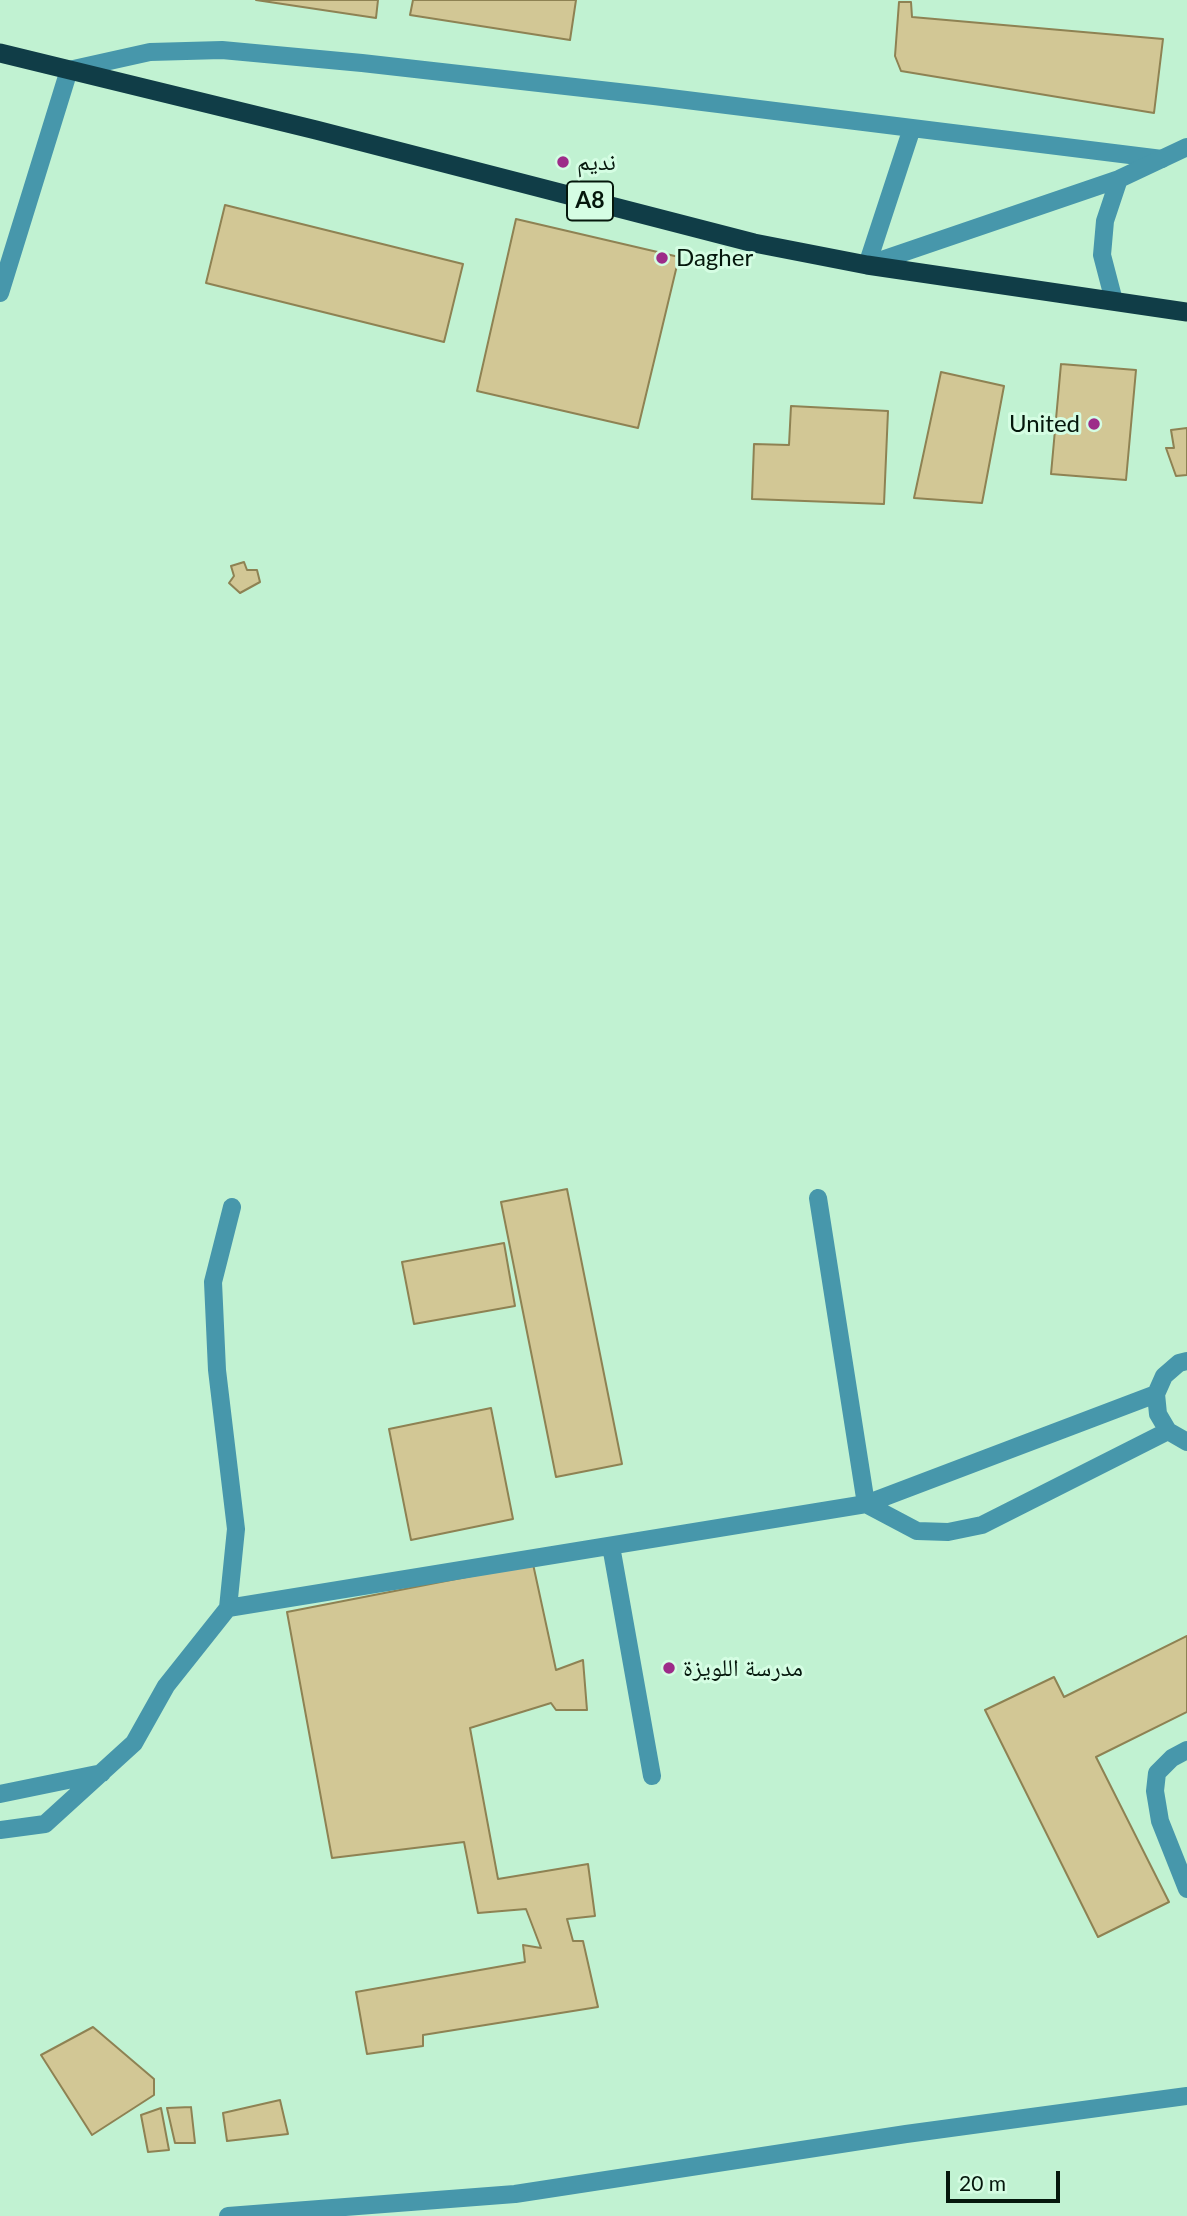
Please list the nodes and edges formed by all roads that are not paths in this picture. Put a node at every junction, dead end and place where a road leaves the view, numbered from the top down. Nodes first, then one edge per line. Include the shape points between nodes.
1 (0, 53) edge
2 (69, 70) junction
3 (912, 128) junction
4 (1187, 147) edge
5 (1162, 159) junction
6 (1119, 179) junction
7 (867, 265) junction
8 (0, 293) edge
9 (1114, 301) junction
10 (1187, 312) edge
11 (818, 1198) dead end
12 (232, 1207) dead end
13 (1184, 1360) edge
14 (1156, 1394) junction
15 (1168, 1431) junction
16 (1187, 1442) edge
17 (866, 1504) junction
18 (611, 1546) junction
19 (228, 1608) junction
20 (1187, 1750) edge
21 (102, 1773) junction
22 (652, 1776) dead end
23 (0, 1794) edge
24 (0, 1830) edge
25 (1187, 1889) edge
26 (1187, 2095) edge
27 (228, 2216) edge

1 - 2 highway, A8
2 - 3 street via 150,52 222,50 362,62
2 - 7 highway, A8 via 754,243
2 - 8 street
3 - 5 street
3 - 7 street
4 - 5 street
5 - 6 street
6 - 7 street
6 - 9 street via 1105,220 1102,256
7 - 9 highway, A8
9 - 10 highway, A8
11 - 17 street
12 - 19 street via 213,1282 217,1370 236,1529
13 - 14 street via 1164,1376
14 - 15 street via 1158,1414
14 - 17 street
15 - 16 street
15 - 17 street via 982,1525 948,1532 916,1531
17 - 18 street
18 - 19 street
18 - 22 street
19 - 21 street via 166,1686 134,1743
20 - 25 street via 1157,1773 1155,1791 1160,1821
21 - 23 street
21 - 24 street via 45,1824
26 - 27 street via 515,2194

